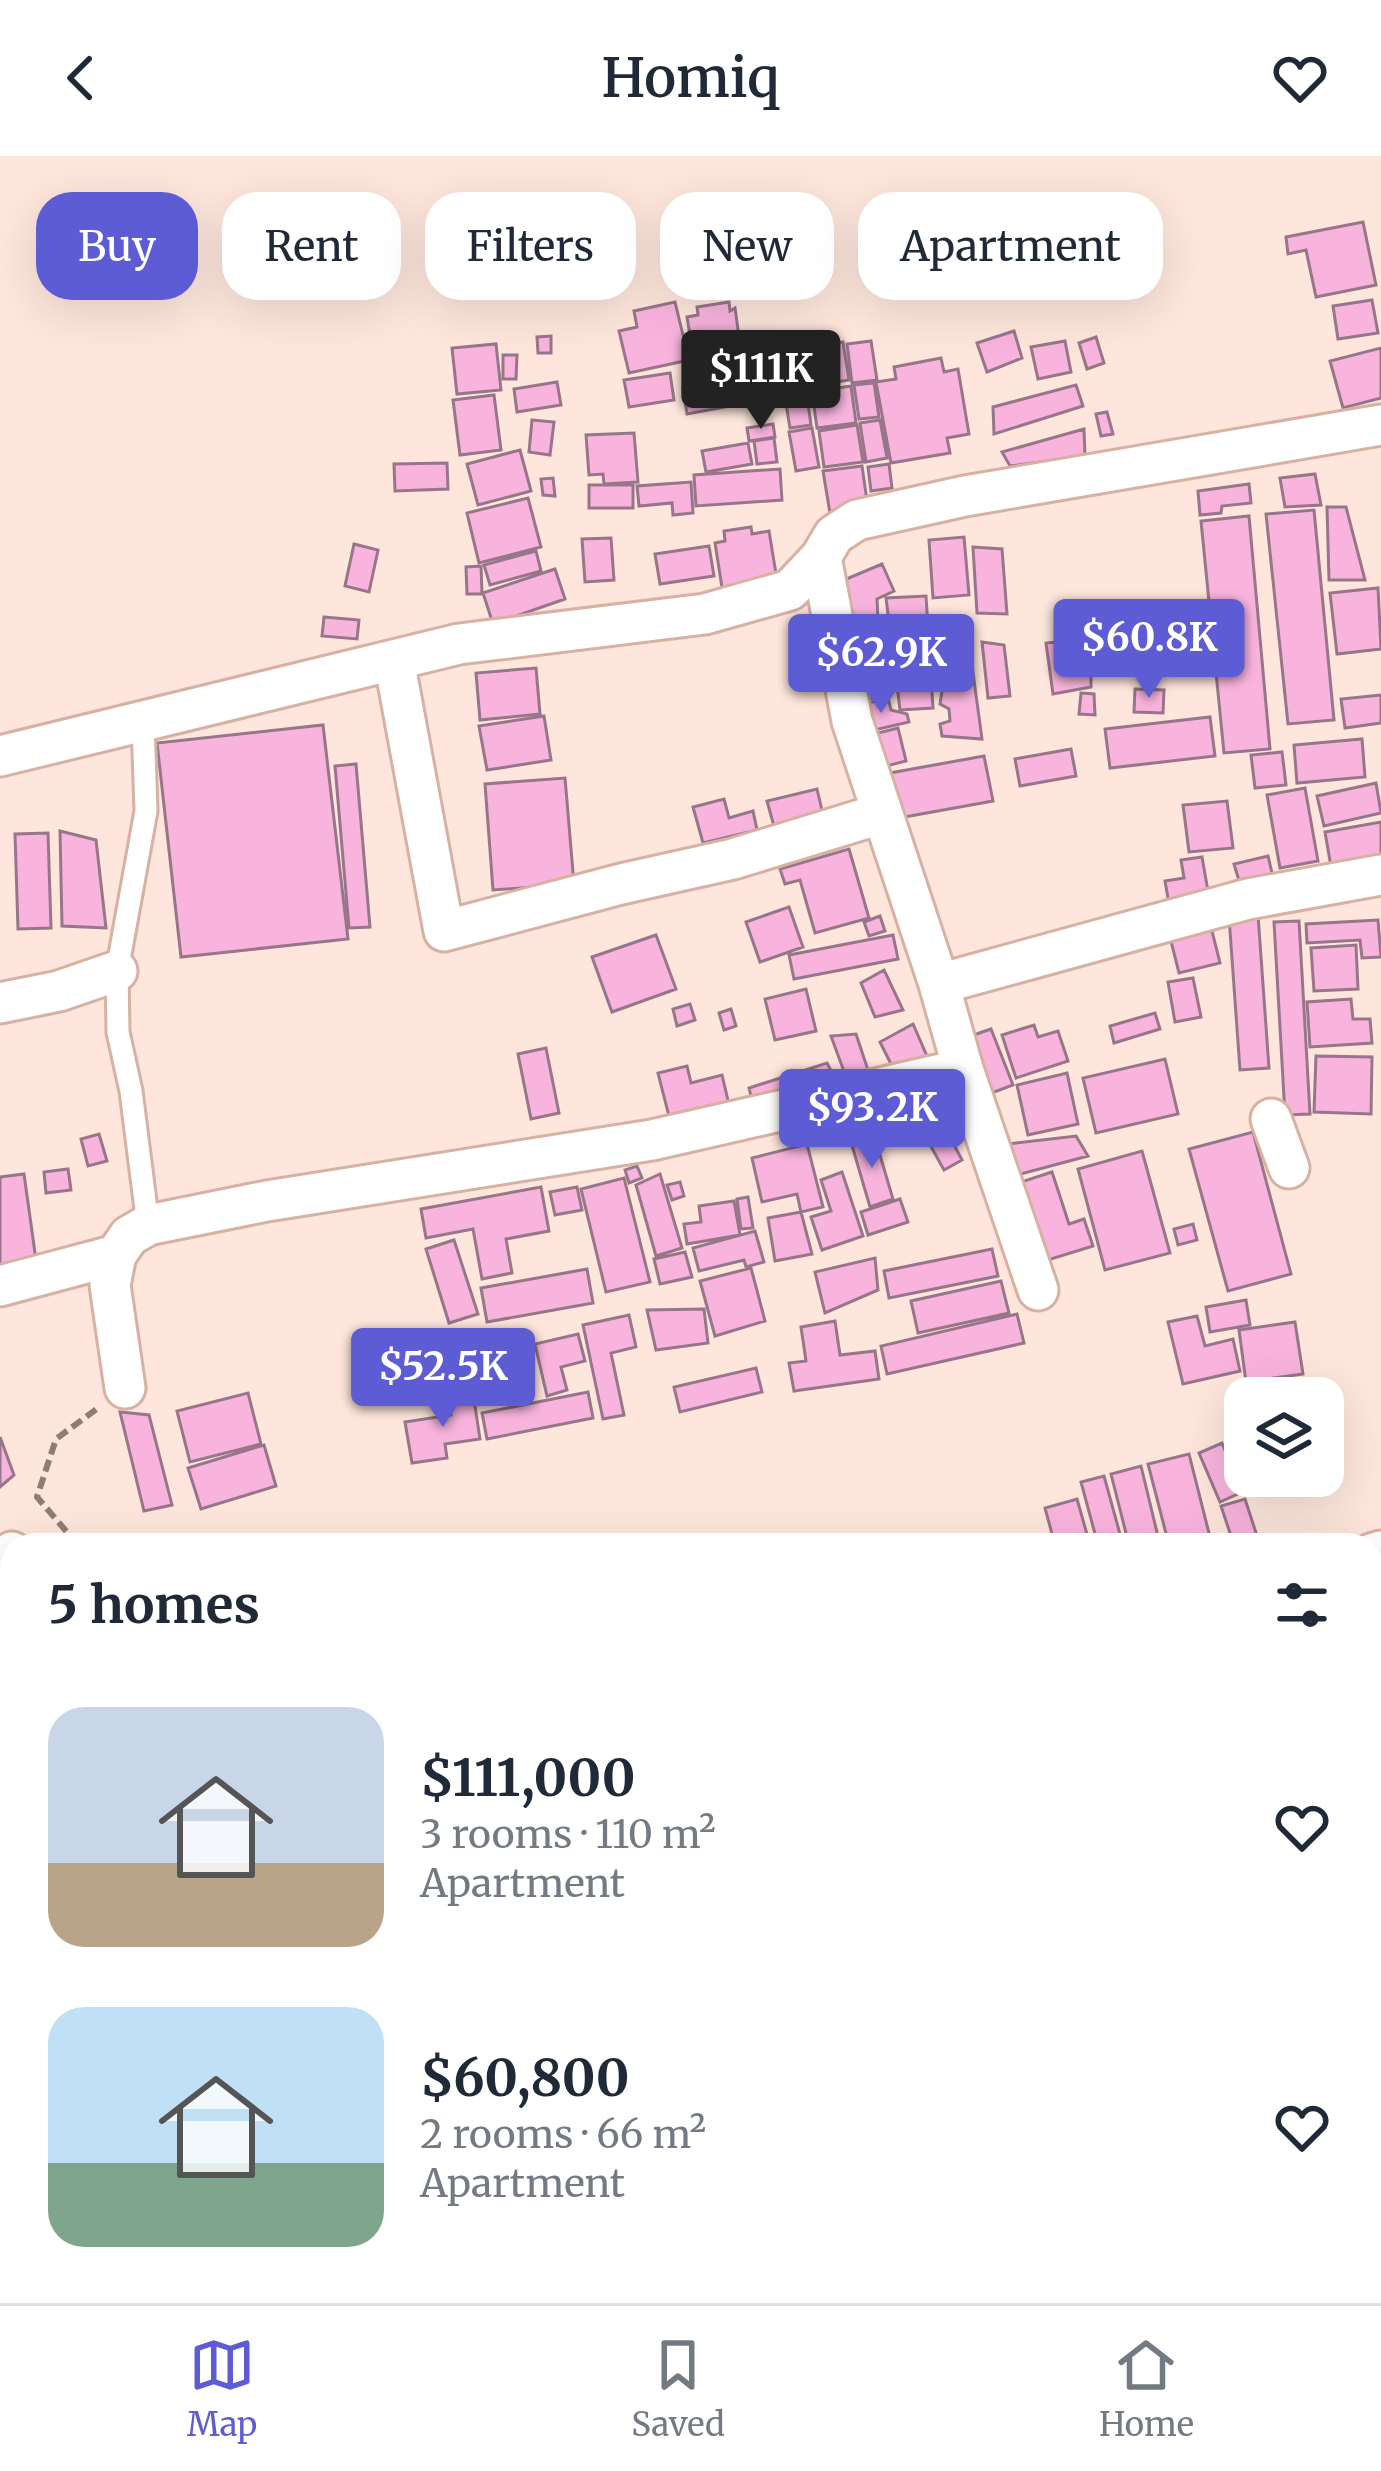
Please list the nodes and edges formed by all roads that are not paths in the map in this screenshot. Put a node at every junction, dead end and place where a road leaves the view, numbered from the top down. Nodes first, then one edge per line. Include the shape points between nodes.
1 (1381, 425) edge
2 (821, 557) junction
3 (394, 660) junction
4 (143, 722) junction
5 (0, 755) edge
6 (880, 814) junction
7 (1381, 875) edge
8 (117, 971) junction
9 (939, 984) junction
10 (0, 1003) edge
11 (963, 1070) junction
12 (1271, 1120) dead end
13 (1289, 1168) dead end
14 (148, 1225) junction
15 (116, 1255) junction
16 (0, 1286) edge
17 (1038, 1289) dead end
18 (125, 1388) road end

1 - 2 street via 856,520
2 - 3 street via 790,590 705,614 459,644
2 - 6 street via 852,721
3 - 4 street
3 - 6 street via 444,932
4 - 5 street
4 - 8 lane via 146,811
6 - 9 street
7 - 9 street via 1248,899
8 - 10 street
8 - 14 lane via 118,1032
9 - 11 street
11 - 14 street via 652,1140
11 - 17 street
12 - 13 street
14 - 15 street
15 - 16 street
15 - 18 street via 110,1285

